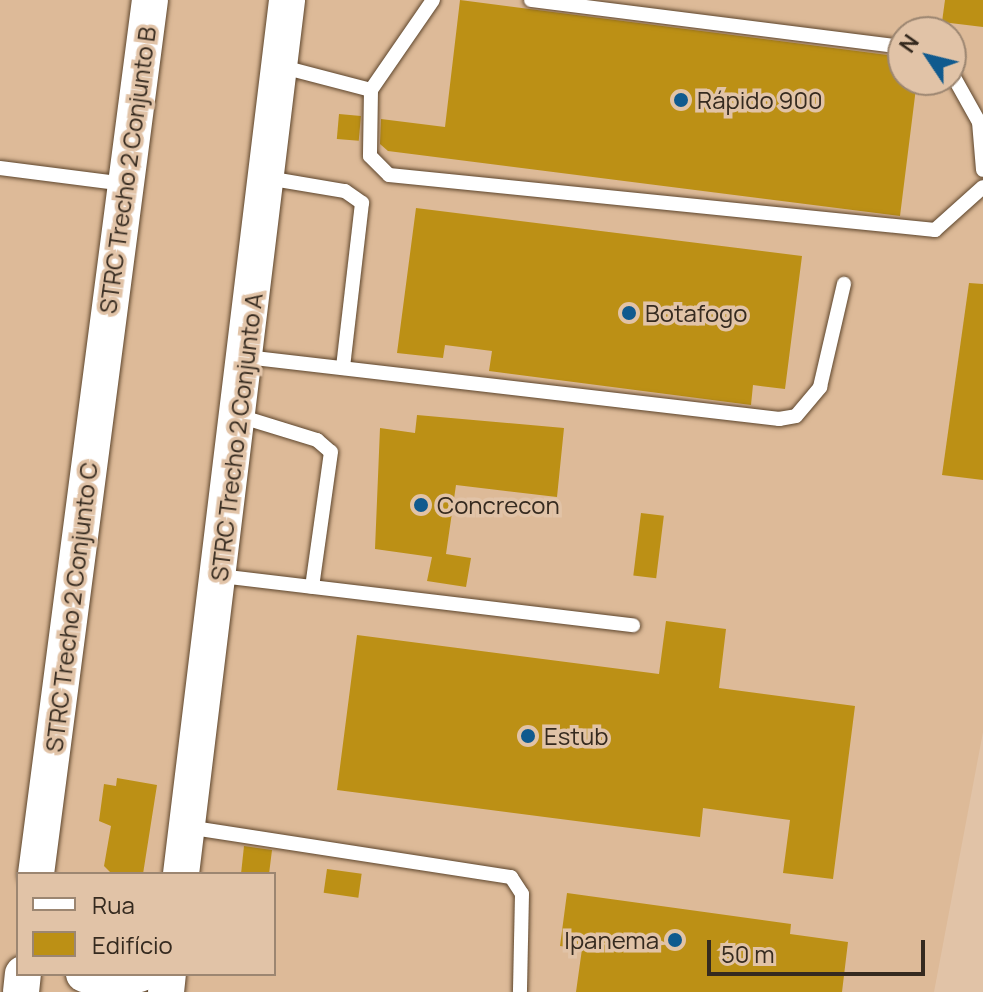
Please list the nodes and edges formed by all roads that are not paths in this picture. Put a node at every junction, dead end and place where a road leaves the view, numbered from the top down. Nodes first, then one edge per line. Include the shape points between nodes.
1 (150, 0) edge
2 (287, 0) edge
3 (433, 0) edge
4 (531, 0) edge
5 (887, 45) edge
6 (279, 66) junction
7 (371, 90) junction
8 (964, 96) edge
9 (0, 168) edge
10 (983, 170) edge
11 (267, 178) junction
12 (126, 184) junction
13 (983, 187) edge
14 (844, 284) dead end
15 (105, 341) joint
16 (246, 357) junction
17 (343, 368) junction
18 (239, 416) junction
19 (220, 576) junction
20 (312, 587) junction
21 (633, 625) dead end
22 (187, 827) junction
23 (37, 872) edge
24 (181, 872) edge
25 (91, 976) edge
26 (133, 976) edge
27 (520, 992) edge

1 - 12 street, STRC Trecho 2 Conjunto B
2 - 6 street, STRC Trecho 2 Conjunto A
3 - 7 lane
4 - 5 lane
6 - 7 lane
6 - 11 street, STRC Trecho 2 Conjunto A
7 - 13 lane via 370,156 389,175 935,230
8 - 10 lane via 979,122
9 - 12 lane
11 - 16 street, STRC Trecho 2 Conjunto A
11 - 17 lane via 345,191 362,203
12 - 15 street, STRC Trecho 2 Conjunto B
14 - 17 lane via 820,387 796,416
15 - 23 street, STRC Trecho 2 Conjunto C
16 - 17 lane
16 - 18 street, STRC Trecho 2 Conjunto A
18 - 19 street, STRC Trecho 2 Conjunto A
18 - 20 lane via 317,440 331,452
19 - 20 lane
19 - 22 street, STRC Trecho 2 Conjunto A
20 - 21 lane
22 - 24 street, STRC Trecho 2 Conjunto A
22 - 27 lane via 511,877 522,894
25 - 26 street via 113,982

